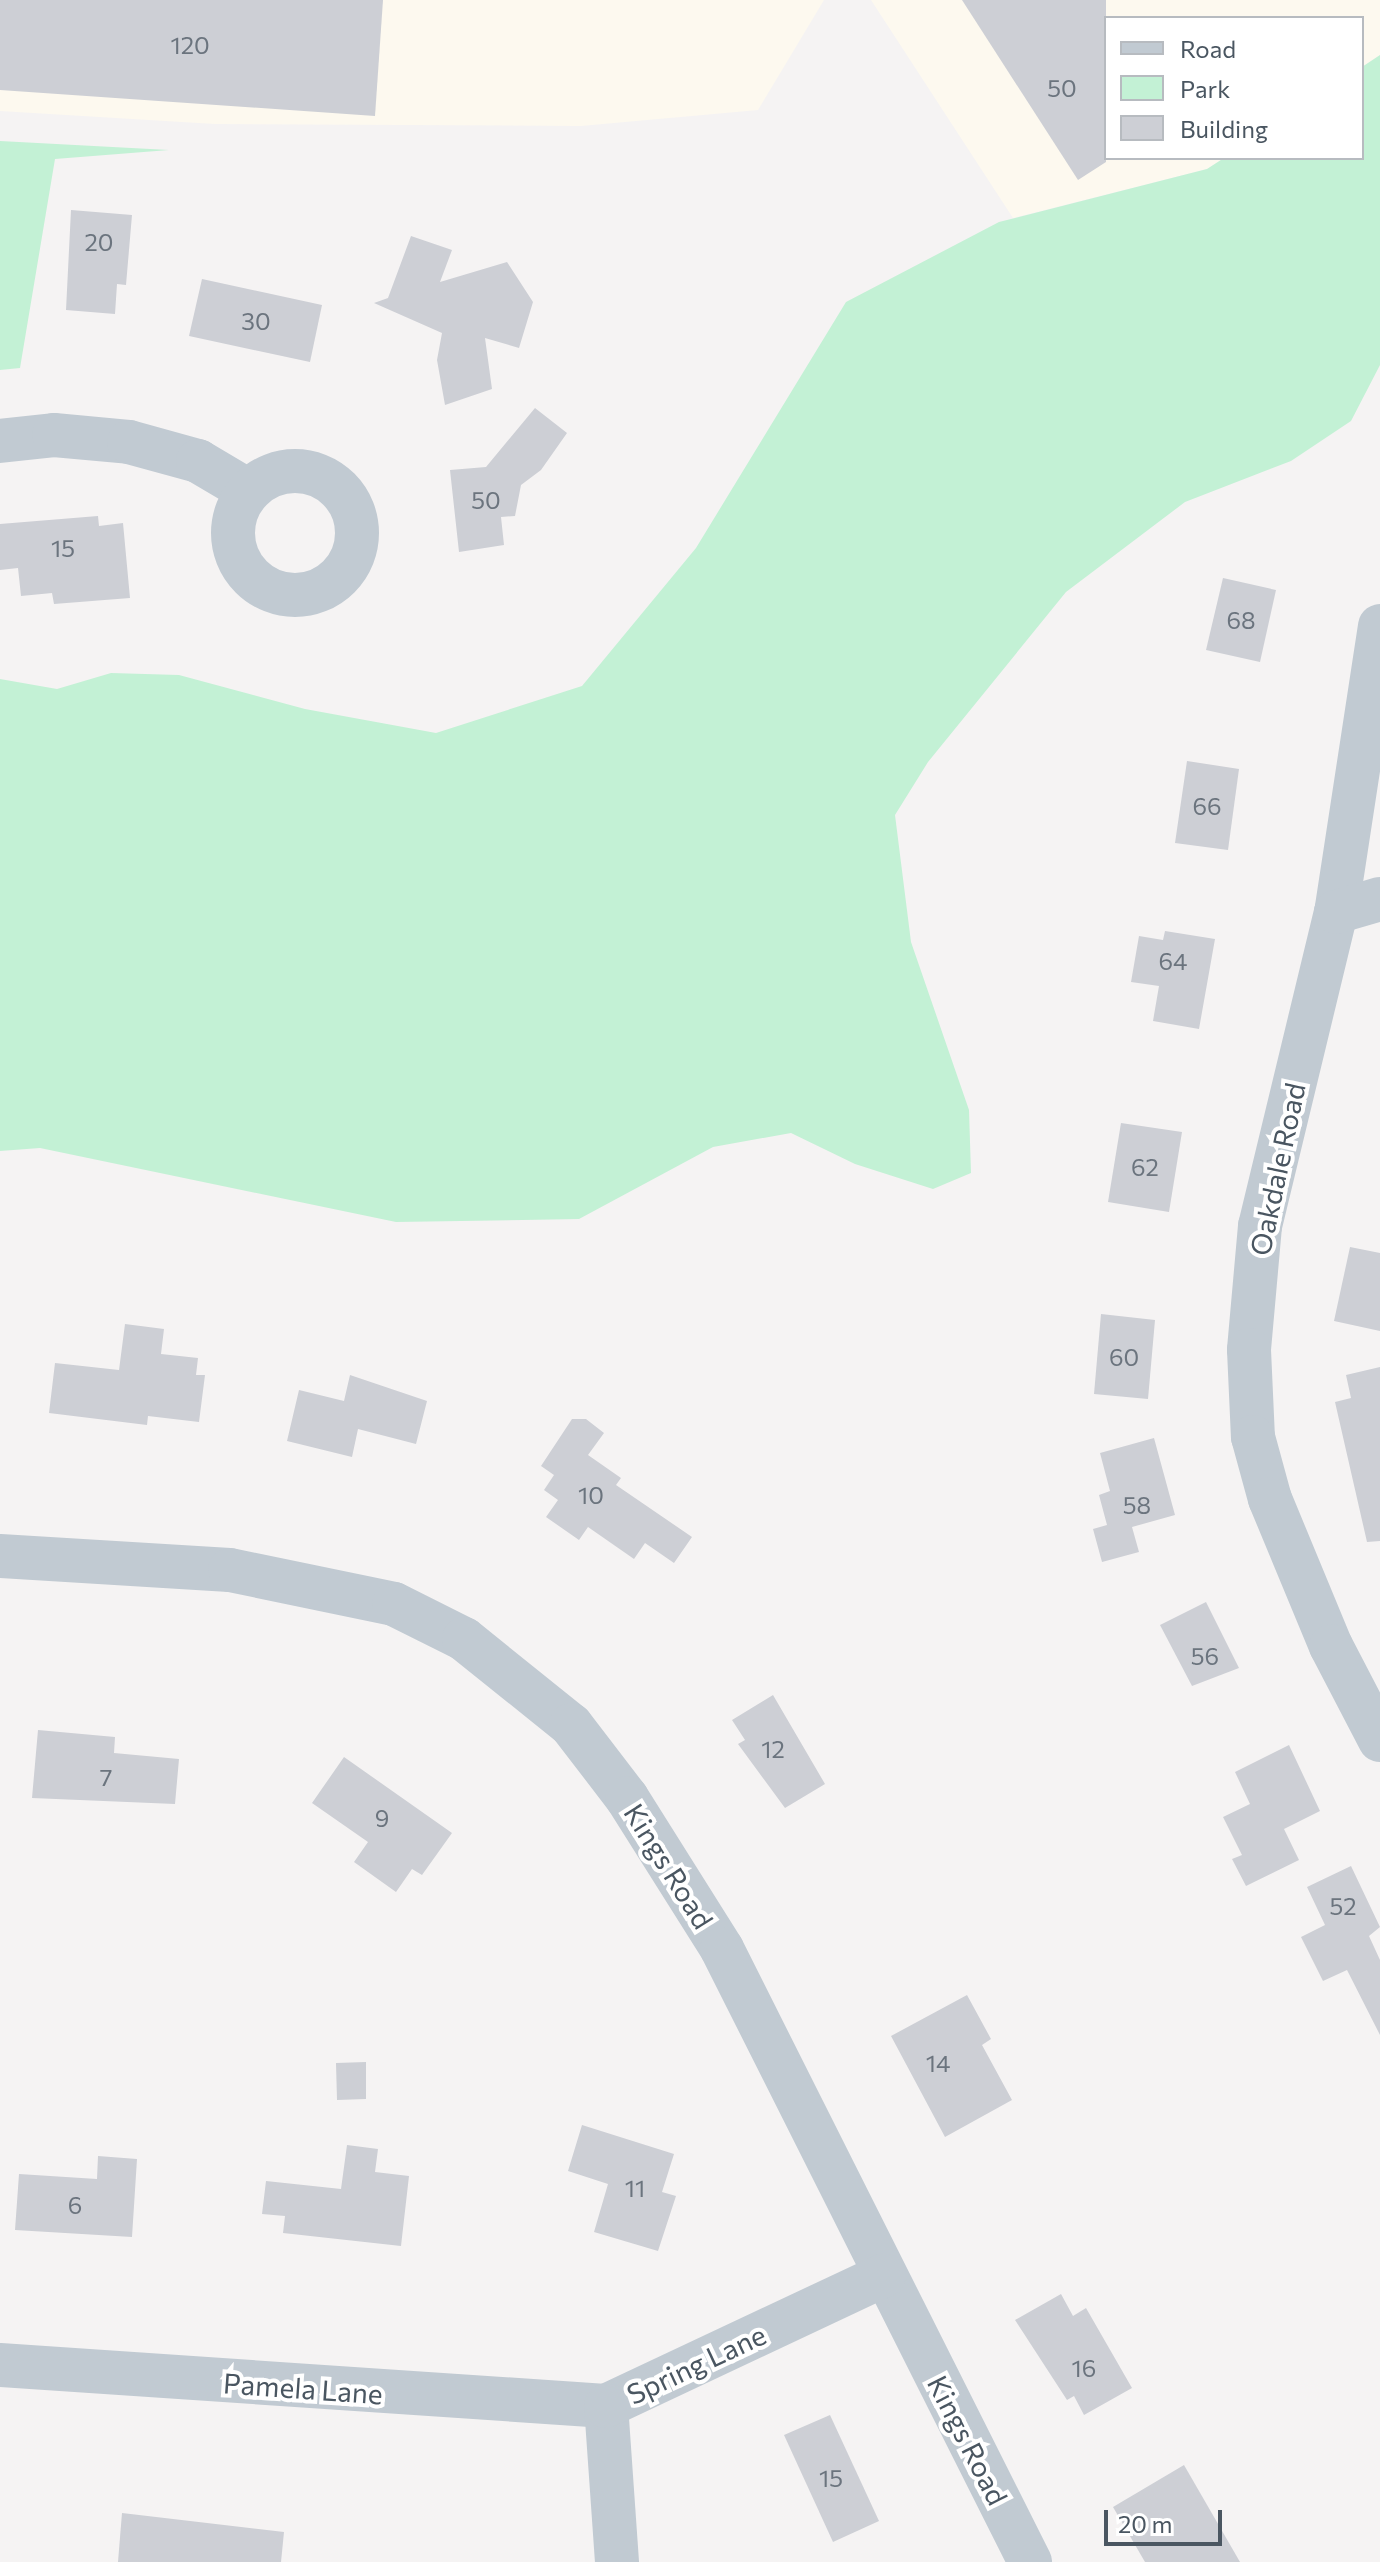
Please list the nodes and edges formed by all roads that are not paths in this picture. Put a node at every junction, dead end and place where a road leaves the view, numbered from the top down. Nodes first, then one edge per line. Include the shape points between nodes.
1 (0, 441) edge
2 (249, 491) dead end
3 (1380, 626) edge
4 (1380, 899) edge
5 (1336, 912) junction
6 (0, 1556) edge
7 (1380, 1740) edge
8 (884, 2275) junction
9 (0, 2365) edge
10 (606, 2406) junction
11 (617, 2562) edge
12 (1030, 2562) edge

1 - 2 street via 54,435 129,442 198,461
3 - 5 street, Oakdale Road
4 - 5 street
5 - 7 street, Oakdale Road via 1260,1226 1249,1350 1253,1423 1270,1499 1331,1646
6 - 8 street, Kings Road via 230,1570 394,1604 464,1639 518,1679 571,1725 627,1798 722,1949
8 - 10 street, Spring Lane
8 - 12 street, Kings Road
9 - 10 street, Pamela Lane
10 - 11 street, Spring Lane

